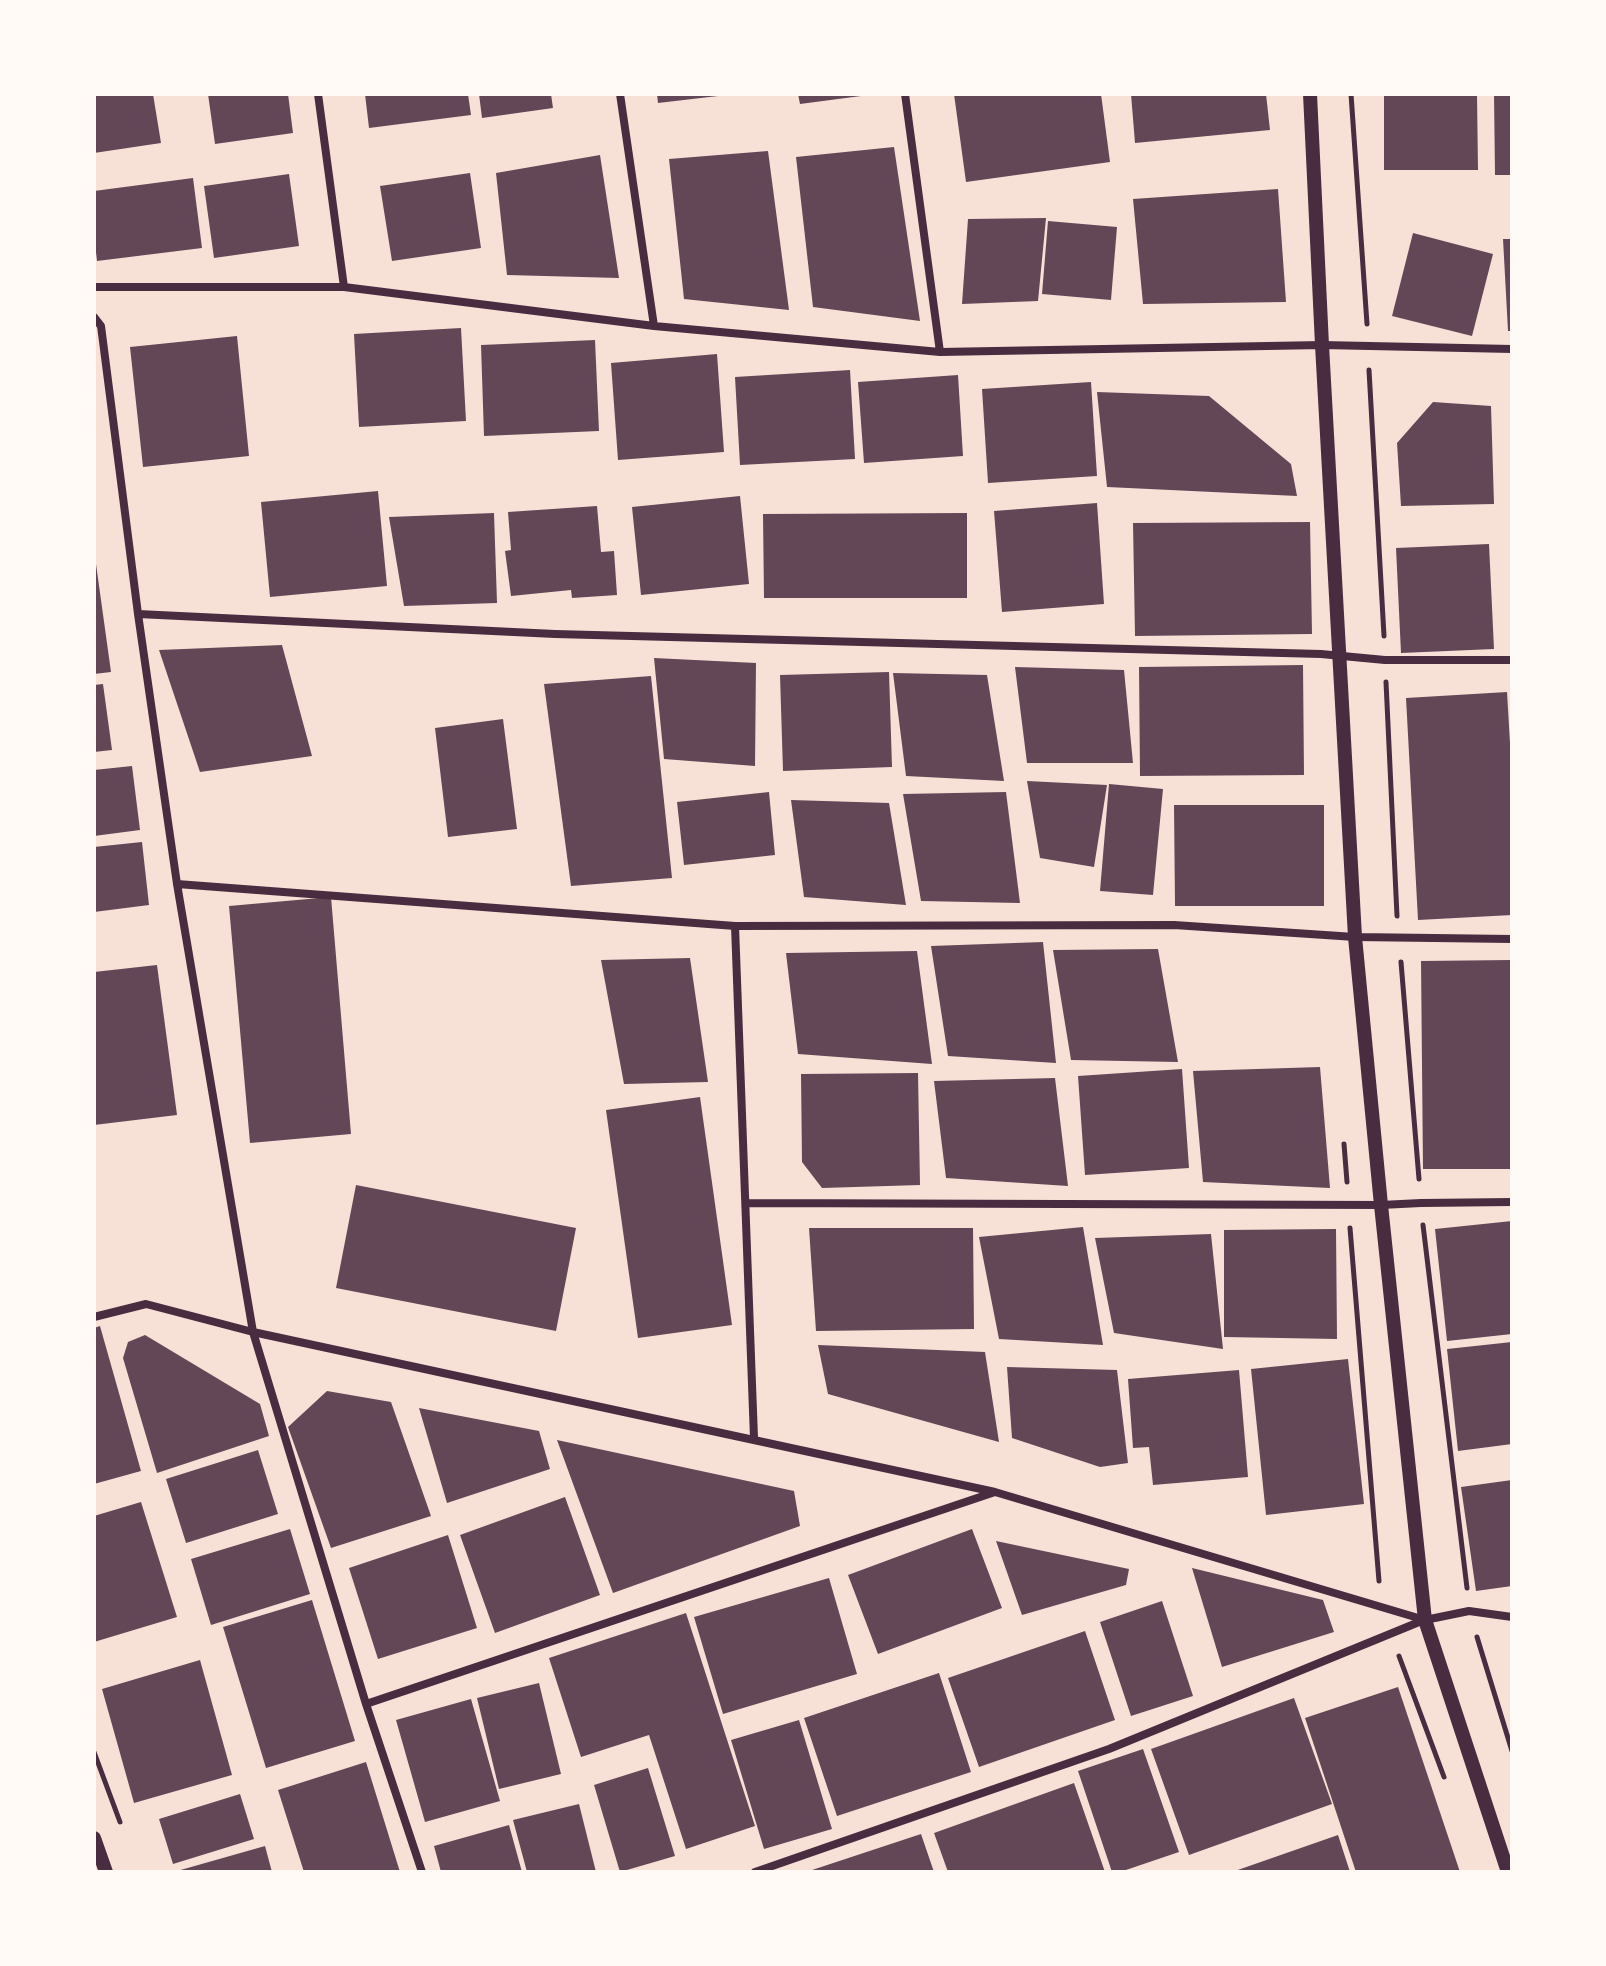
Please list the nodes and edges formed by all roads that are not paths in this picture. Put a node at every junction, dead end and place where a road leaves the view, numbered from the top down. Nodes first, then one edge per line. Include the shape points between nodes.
1 (318, 94) edge
2 (620, 94) edge
3 (905, 94) edge
4 (1310, 94) edge
5 (94, 287) edge
6 (344, 287) junction
7 (94, 317) edge
8 (654, 326) junction
9 (1322, 345) junction
10 (1512, 349) edge
11 (940, 352) junction
12 (138, 614) junction
13 (1341, 656) junction
14 (1512, 660) edge
15 (177, 884) junction
16 (735, 926) junction
17 (1355, 937) junction
18 (1512, 939) edge
19 (1512, 1202) edge
20 (746, 1203) junction
21 (1381, 1205) junction
22 (94, 1317) edge
23 (253, 1332) junction
24 (754, 1438) junction
25 (995, 1492) junction
26 (1512, 1617) edge
27 (1425, 1620) junction
28 (366, 1704) junction
29 (94, 1838) edge
30 (106, 1872) edge
31 (422, 1872) edge
32 (755, 1872) edge
33 (1508, 1872) edge

1 - 6 street
2 - 8 street
3 - 11 street
4 - 9 street
5 - 6 street
6 - 8 street
7 - 12 street via 101,326
8 - 11 street
9 - 10 street
9 - 11 street
9 - 13 street
12 - 13 street via 555,634
12 - 15 street
13 - 14 street
13 - 17 street
15 - 16 street
15 - 23 street
16 - 17 street via 1174,925
16 - 20 street
17 - 18 street
17 - 21 street
19 - 21 street
20 - 21 street
20 - 24 street
21 - 27 street
22 - 23 street via 146,1304
23 - 24 street
23 - 28 street
24 - 25 street
25 - 27 street
25 - 28 street
26 - 27 street via 1469,1611
27 - 32 street via 1109,1749
27 - 33 street
28 - 31 street
29 - 30 street

